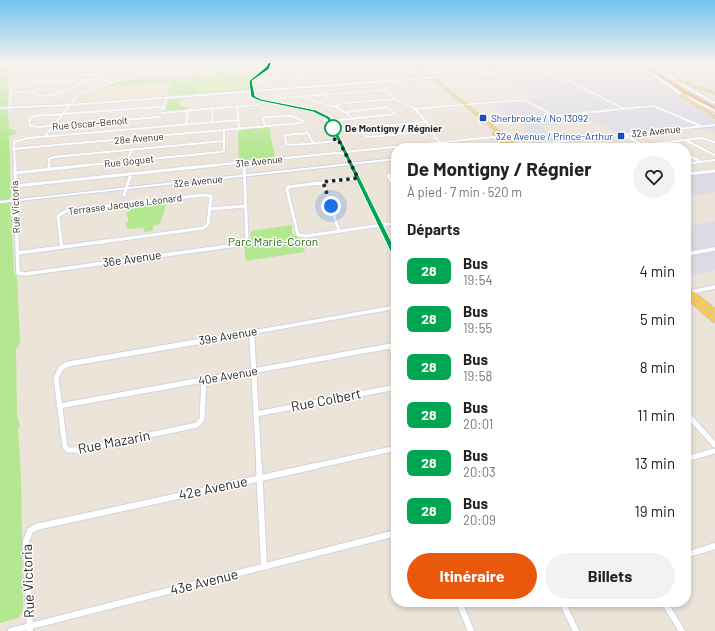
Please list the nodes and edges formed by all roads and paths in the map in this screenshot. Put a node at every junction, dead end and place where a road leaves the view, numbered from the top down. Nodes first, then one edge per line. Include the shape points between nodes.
1 (22, 92) edge
2 (32, 92) edge
3 (60, 92) edge
4 (81, 92) edge
5 (232, 92) edge
6 (252, 92) edge
7 (356, 92) edge
8 (389, 92) edge
9 (446, 92) edge
10 (451, 92) edge
11 (591, 92) edge
12 (690, 92) edge
13 (694, 92) edge
14 (10, 93) joint
15 (681, 94) joint
16 (310, 96) junction
17 (450, 96) junction
18 (455, 96) junction
19 (167, 97) junction
20 (395, 99) junction
21 (268, 102) junction
22 (70, 104) junction
23 (461, 105) junction
24 (466, 105) junction
25 (334, 106) junction
26 (0, 107) edge
27 (10, 107) junction
28 (164, 107) junction
29 (238, 107) junction
30 (715, 107) edge
31 (213, 109) junction
32 (415, 109) junction
33 (625, 109) junction
34 (188, 111) junction
35 (347, 112) junction
36 (162, 113) junction
37 (471, 114) junction
38 (476, 114) junction
39 (61, 115) junction
40 (160, 117) junction
41 (715, 117) edge
42 (354, 119) junction
43 (239, 120) junction
44 (330, 121) junction
45 (212, 122) junction
46 (426, 122) junction
47 (487, 122) junction
48 (481, 123) junction
49 (186, 124) junction
50 (715, 125) edge
51 (53, 126) junction
52 (265, 126) junction
53 (701, 126) junction
54 (157, 127) junction
55 (139, 128) junction
56 (360, 128) junction
57 (240, 129) junction
58 (224, 130) junction
59 (335, 130) junction
60 (434, 131) junction
61 (624, 135) junction
62 (45, 136) junction
63 (503, 136) junction
64 (497, 137) junction
65 (136, 138) junction
66 (686, 140) junction
67 (224, 141) junction
68 (339, 141) junction
69 (439, 142) junction
70 (715, 142) edge
71 (313, 143) junction
72 (430, 143) edge
73 (504, 143) edge
74 (512, 143) edge
75 (549, 143) edge
76 (638, 143) edge
77 (664, 143) edge
78 (391, 147) edge
79 (13, 149) junction
80 (132, 149) junction
81 (345, 152) junction
82 (715, 155) edge
83 (691, 157) edge
84 (391, 160) edge
85 (715, 160) edge
86 (127, 162) junction
87 (244, 162) junction
88 (701, 162) junction
89 (691, 163) edge
90 (351, 164) junction
91 (49, 169) junction
92 (715, 171) edge
93 (14, 173) junction
94 (691, 173) edge
95 (131, 174) junction
96 (244, 176) junction
97 (358, 178) junction
98 (323, 182) junction
99 (14, 186) junction
100 (126, 189) junction
101 (124, 195) dead end
102 (14, 201) junction
103 (0, 202) edge
104 (245, 206) junction
105 (210, 210) junction
106 (391, 224) edge
107 (381, 226) junction
108 (339, 231) junction
109 (62, 246) junction
110 (391, 247) edge
111 (715, 249) edge
112 (17, 253) junction
113 (691, 253) edge
114 (19, 274) joint
115 (715, 287) edge
116 (691, 291) edge
117 (691, 295) edge
118 (691, 296) edge
119 (391, 308) edge
120 (715, 312) edge
121 (715, 320) edge
122 (252, 332) junction
123 (391, 347) edge
124 (60, 368) joint
125 (254, 371) junction
126 (204, 380) junction
127 (391, 388) edge
128 (59, 406) junction
129 (256, 414) junction
130 (691, 419) edge
131 (715, 445) edge
132 (391, 449) edge
133 (715, 451) edge
134 (691, 458) edge
135 (260, 478) junction
136 (30, 531) joint
137 (391, 534) edge
138 (715, 546) edge
139 (691, 553) edge
140 (264, 567) junction
141 (462, 607) edge
142 (564, 607) edge
143 (667, 607) edge
144 (30, 628) edge
145 (11, 631) edge
146 (471, 631) edge
147 (576, 631) edge
148 (682, 631) edge

1 - 14 street
2 - 3 street via 41,96
4 - 22 street
5 - 19 street
6 - 21 street via 255,98
7 - 16 street
8 - 20 street
9 - 17 main road
10 - 18 main road
11 - 33 street
12 - 30 highway
13 - 30 main road
14 - 27 street
15 - 30 main road
15 - 41 main road
16 - 21 street via 280,98
16 - 25 street via 313,101
17 - 18 main road
17 - 23 main road
18 - 24 main road
19 - 22 street
19 - 28 street
20 - 25 street
20 - 32 street
21 - 29 street
21 - 44 street via 314,111
22 - 27 street
22 - 39 street
23 - 24 street
23 - 32 street
23 - 37 main road
24 - 33 street via 524,100 555,116
24 - 38 main road
25 - 35 street
26 - 27 street
28 - 36 street
28 - 39 street
29 - 31 street
29 - 43 street
31 - 34 street
31 - 45 street
32 - 46 street
33 - 53 street via 655,106
34 - 36 street
34 - 49 street
35 - 42 street
35 - 42 street via 388,107 395,114
36 - 40 street
37 - 38 main road
37 - 48 main road
38 - 47 main road
39 - 51 street
39 - 51 street, Rue Oscar-Benoît via 29,119 30,126
40 - 51 street, Rue Oscar-Benoît
40 - 54 street
42 - 44 street
43 - 45 street
43 - 57 street
44 - 59 street
45 - 49 street
46 - 56 street
46 - 60 street
47 - 48 main road
47 - 63 main road
48 - 64 main road
49 - 54 street
50 - 53 street, 32e Avenue
51 - 62 street
52 - 52 street, 28e Avenue via 300,123 304,121 288,116 266,117 263,119
52 - 57 street, 28e Avenue
53 - 61 street, 32e Avenue
54 - 55 street
55 - 62 street
55 - 65 street
56 - 59 street
56 - 60 street via 365,136 369,137
57 - 58 street, 28e Avenue
58 - 65 street, 28e Avenue
58 - 67 street
59 - 68 street
60 - 69 street
61 - 75 street, 32e Avenue
61 - 76 street
62 - 79 street, Rue Victoria via 16,140
63 - 64 street, 31e Avenue
63 - 74 main road
64 - 69 street, 31e Avenue
64 - 73 main road
65 - 79 street, 28e Avenue
66 - 70 street via 706,138
66 - 77 street
66 - 82 street
67 - 80 street
67 - 86 street, Rue Goguet via 221,152
68 - 71 street
68 - 81 street
69 - 72 street, 31e Avenue
71 - 71 street via 288,145 285,136 308,133
78 - 81 street, 31e Avenue
79 - 93 street, Rue Victoria
80 - 86 street
80 - 91 street via 54,157 49,159
81 - 87 street, 31e Avenue
81 - 90 street
83 - 88 street
84 - 90 street, 32e Avenue
85 - 88 street
86 - 91 street, Rue Goguet
87 - 95 street, 31e Avenue
87 - 96 street
88 - 89 street
90 - 96 street, 32e Avenue
90 - 97 street
91 - 93 street, Rue Goguet
92 - 94 street
93 - 99 street, Rue Victoria
95 - 99 street, 31e Avenue
95 - 100 street
96 - 100 street, 32e Avenue
96 - 104 street
97 - 98 street
97 - 107 street
98 - 108 street
98 - 108 street via 287,188 298,235
99 - 102 street, Rue Victoria
100 - 101 street
100 - 102 street, 32e Avenue
102 - 103 street, 32e Avenue
102 - 112 street, Rue Victoria
104 - 105 street
104 - 114 street, 36e Avenue via 245,243
105 - 109 street via 208,224 200,229
105 - 109 street, Terrasse Jacques Léonard via 211,198 206,195 66,210 58,216
106 - 107 street
107 - 108 street
107 - 110 street
109 - 112 street
111 - 113 street
112 - 114 street, Rue Victoria
115 - 116 street
117 - 120 main road
118 - 121 main road
119 - 122 street, 39e Avenue
122 - 124 street, 39e Avenue via 73,363
122 - 125 street
123 - 125 street, 40e Avenue
124 - 128 street, Rue Mazarin via 56,378
125 - 126 street, 40e Avenue
125 - 129 street
126 - 128 street, 40e Avenue
126 - 128 street, Rue Mazarin via 202,419 197,425 78,450 68,450 65,447
127 - 129 street, Rue Colbert
129 - 135 street
130 - 131 street
132 - 135 street, 42e Avenue
133 - 134 street
135 - 136 street, 42e Avenue via 42,526
135 - 140 street
136 - 144 street, Rue Victoria via 26,541
137 - 140 street, 43e Avenue
138 - 139 street
140 - 144 street, 43e Avenue
141 - 146 street
142 - 147 street
143 - 148 street
144 - 145 street, 43e Avenue

